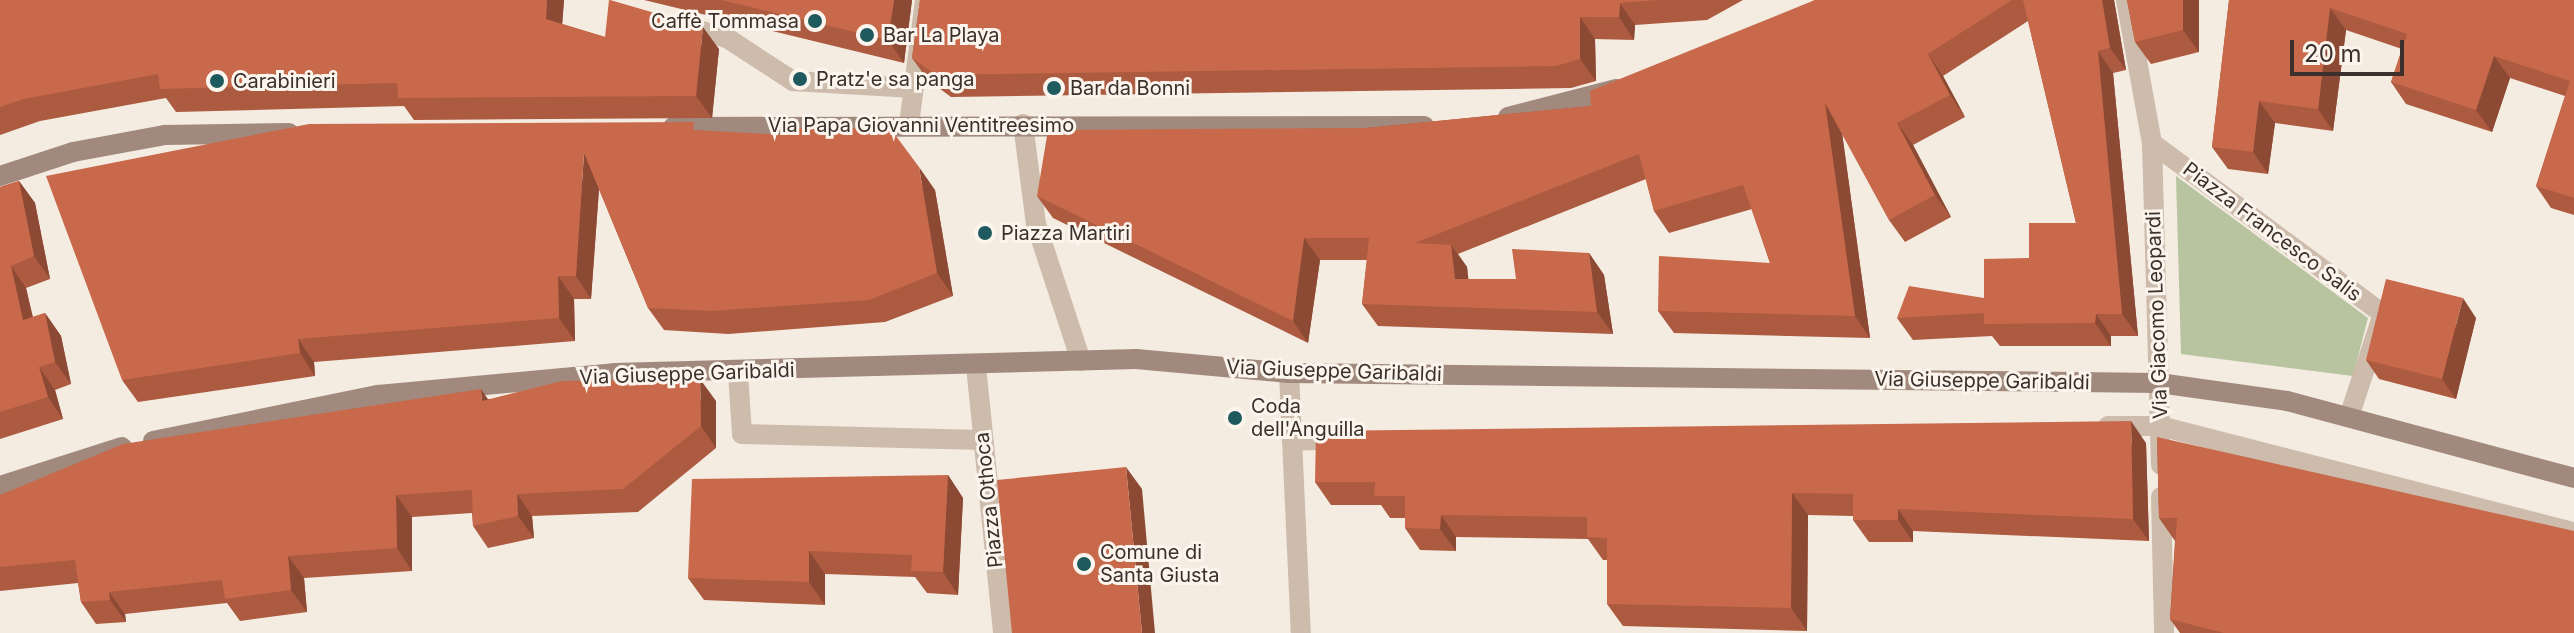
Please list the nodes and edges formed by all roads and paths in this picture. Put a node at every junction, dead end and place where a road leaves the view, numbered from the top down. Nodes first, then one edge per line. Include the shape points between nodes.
1 (925, 0) edge
2 (2126, 0) edge
3 (656, 17) edge
4 (1636, 81) edge
5 (914, 88) junction
6 (1480, 121) edge
7 (1023, 124) junction
8 (1452, 124) edge
9 (909, 125) junction
10 (654, 127) edge
11 (312, 132) edge
12 (2152, 143) junction
13 (0, 176) edge
14 (1081, 361) junction
15 (976, 366) junction
16 (738, 373) junction
17 (1289, 373) junction
18 (2159, 383) junction
19 (2349, 417) junction
20 (2160, 426) junction
21 (2081, 427) edge
22 (1358, 438) edge
23 (983, 440) junction
24 (1292, 441) junction
25 (2574, 478) edge
26 (0, 486) edge
27 (2574, 532) edge
28 (1003, 633) edge
29 (1301, 633) edge
30 (2164, 633) edge

1 - 5 street
2 - 12 street, Via Giacomo Leopardi
3 - 5 street via 727,38 793,81
4 - 6 main road
5 - 9 street
7 - 8 main road, Via Papa Giovanni Ventitreesimo
7 - 9 main road, Via Papa Giovanni Ventitreesimo
7 - 14 street via 1036,224
9 - 10 main road, Via Papa Giovanni Ventitreesimo
11 - 13 main road via 165,135 73,152
12 - 18 street, Via Giacomo Leopardi
12 - 19 street, Piazza Francesco Salis via 2383,314
14 - 15 main road, Via Giuseppe Garibaldi
14 - 17 main road, Via Giuseppe Garibaldi
15 - 16 main road, Via Giuseppe Garibaldi
15 - 23 street, Piazza Othoca
16 - 23 street via 742,434
16 - 26 main road, Via Giuseppe Garibaldi via 614,373 378,395 120,447
17 - 18 main road, Via Giuseppe Garibaldi
17 - 24 street
18 - 19 main road, Via Giuseppe Garibaldi
18 - 20 street, Via Giacomo Leopardi
19 - 25 main road, Via Giuseppe Garibaldi
20 - 21 street
20 - 27 street
20 - 30 street, Via Giacomo Leopardi
22 - 24 street
23 - 28 street, Piazza Othoca
24 - 29 street

